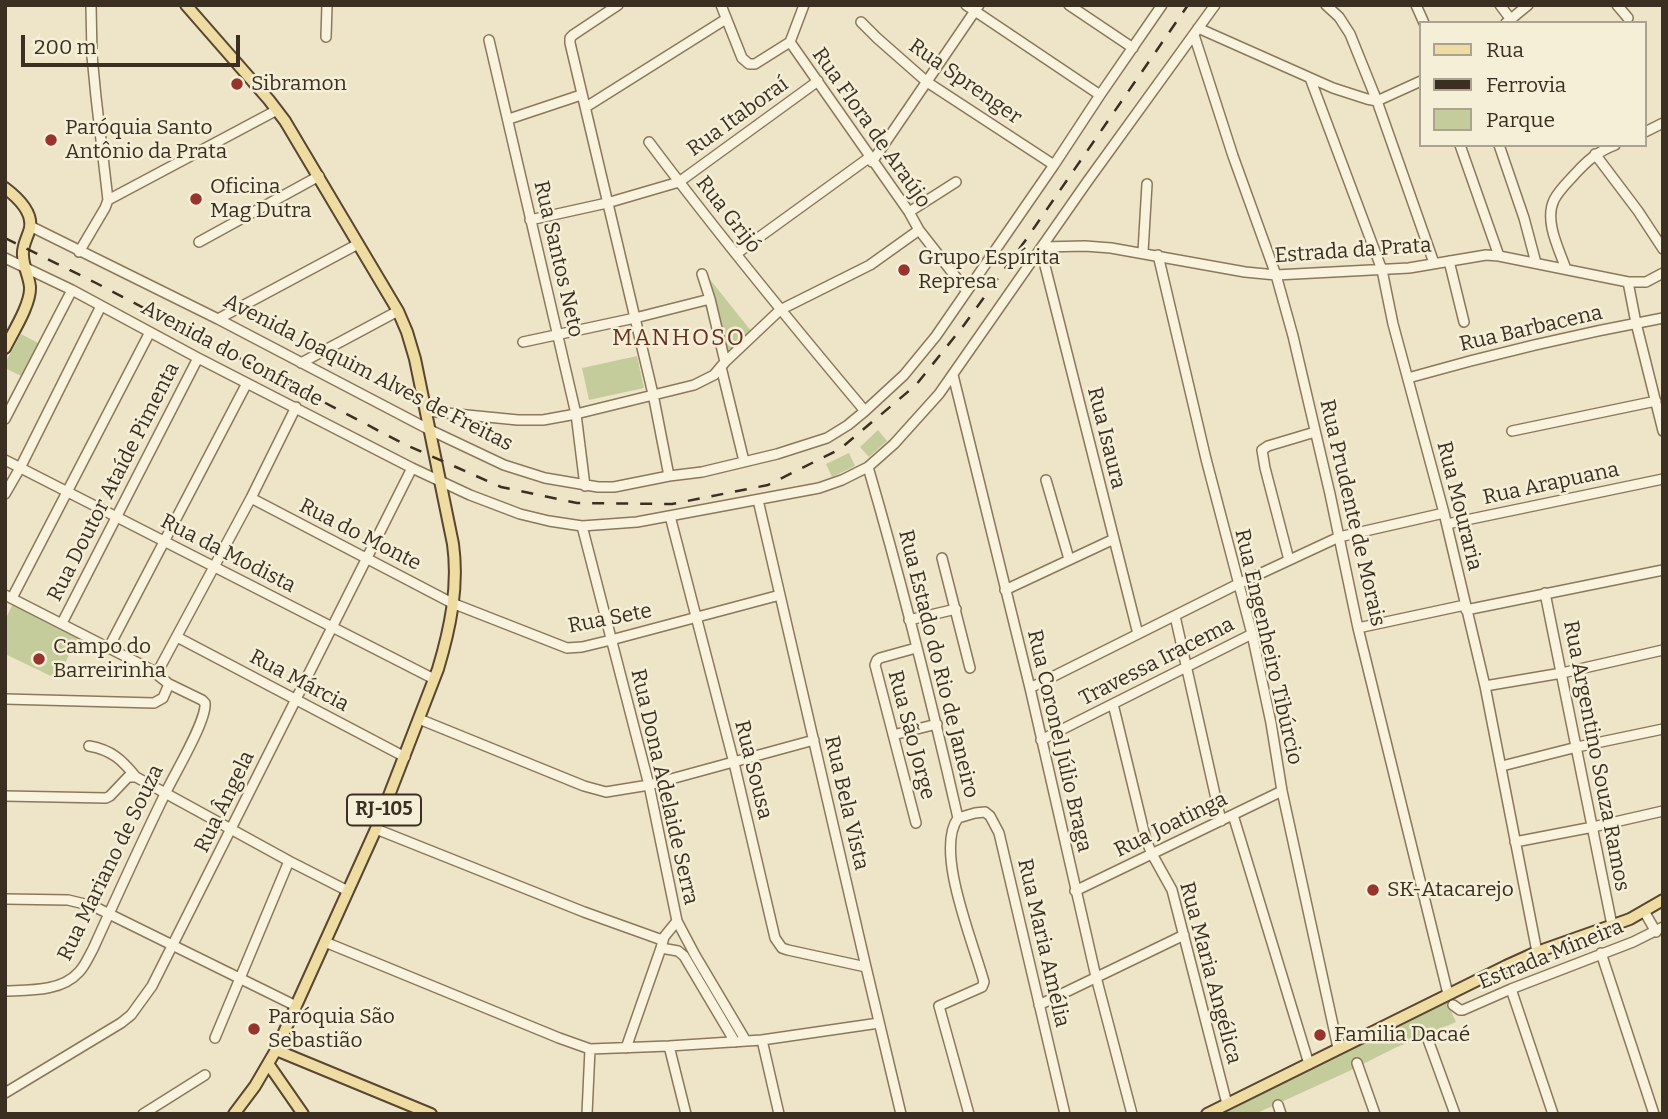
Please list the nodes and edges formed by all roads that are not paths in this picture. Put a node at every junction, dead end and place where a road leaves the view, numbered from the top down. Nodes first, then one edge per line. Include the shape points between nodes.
1 (91, 5) edge
2 (186, 5) edge
3 (327, 5) edge
4 (618, 5) edge
5 (721, 5) edge
6 (804, 5) edge
7 (966, 5) edge
8 (1069, 5) edge
9 (1215, 5) edge
10 (1326, 5) edge
11 (1416, 5) edge
12 (1500, 5) edge
13 (1528, 5) edge
14 (1617, 5) edge
15 (1160, 6) edge
16 (977, 8) edge
17 (1628, 18) dead end
18 (726, 19) junction
19 (1423, 21) edge
20 (1508, 21) edge
21 (1510, 21) edge
22 (862, 22) dead end
23 (1196, 32) junction
24 (326, 37) dead end
25 (489, 40) dead end
26 (790, 42) junction
27 (1133, 48) junction
28 (1310, 78) junction
29 (818, 81) junction
30 (1420, 81) edge
31 (927, 82) junction
32 (581, 95) junction
33 (1100, 95) junction
34 (1377, 101) junction
35 (586, 107) junction
36 (277, 110) junction
37 (509, 119) junction
38 (1663, 123) edge
39 (1647, 131) edge
40 (649, 142) dead end
41 (1461, 147) edge
42 (1500, 147) edge
43 (1598, 150) edge
44 (871, 159) junction
45 (1054, 165) junction
46 (319, 176) junction
47 (679, 182) junction
48 (956, 183) dead end
49 (1147, 184) dead end
50 (5, 187) edge
51 (108, 200) junction
52 (607, 203) junction
53 (909, 212) junction
54 (530, 220) junction
55 (30, 226) junction
56 (919, 230) junction
57 (199, 242) dead end
58 (358, 244) junction
59 (1042, 248) junction
60 (1663, 249) edge
61 (79, 251) junction
62 (1143, 252) junction
63 (736, 254) junction
64 (1158, 255) junction
65 (1499, 256) junction
66 (5, 258) edge
67 (1448, 261) junction
68 (1434, 263) junction
69 (1536, 263) junction
70 (25, 267) junction
71 (1566, 269) junction
72 (1382, 270) junction
73 (1663, 273) edge
74 (702, 274) dead end
75 (1276, 275) junction
76 (1628, 282) junction
77 (966, 289) junction
78 (72, 290) junction
79 (710, 299) junction
80 (101, 306) junction
81 (780, 310) junction
82 (398, 312) junction
83 (635, 318) junction
84 (1663, 318) edge
85 (218, 319) junction
86 (1464, 322) dead end
87 (1636, 323) junction
88 (150, 332) junction
89 (558, 336) junction
90 (523, 342) dead end
91 (5, 348) edge
92 (198, 358) junction
93 (301, 363) junction
94 (723, 365) junction
95 (953, 375) junction
96 (1408, 378) junction
97 (247, 383) junction
98 (653, 394) junction
99 (1656, 401) junction
100 (296, 407) junction
101 (426, 411) junction
102 (865, 411) junction
103 (576, 414) junction
104 (5, 419) edge
105 (1662, 426) edge
106 (430, 430) junction
107 (1512, 431) dead end
108 (1315, 432) junction
109 (5, 460) edge
110 (744, 461) junction
111 (868, 467) junction
112 (20, 468) junction
113 (412, 468) junction
114 (669, 475) junction
115 (1663, 478) edge
116 (1046, 480) dead end
117 (441, 483) junction
118 (585, 486) junction
119 (68, 492) junction
120 (5, 494) edge
121 (251, 498) junction
122 (758, 499) junction
123 (1444, 513) junction
124 (670, 516) junction
125 (116, 517) junction
126 (1447, 524) junction
127 (582, 526) junction
128 (1339, 537) junction
129 (1114, 539) junction
130 (165, 542) junction
131 (942, 558) dead end
132 (366, 559) junction
133 (1069, 559) junction
134 (1289, 560) junction
135 (215, 567) junction
136 (1663, 570) edge
137 (1238, 584) junction
138 (1005, 590) junction
139 (1545, 593) junction
140 (780, 595) junction
141 (8, 596) edge
142 (453, 603) junction
143 (1465, 607) junction
144 (956, 609) junction
145 (1175, 615) junction
146 (696, 618) junction
147 (909, 620) junction
148 (62, 623) junction
149 (332, 627) junction
150 (1358, 628) junction
151 (1138, 634) junction
152 (1252, 634) junction
153 (177, 637) junction
154 (611, 640) junction
155 (109, 647) junction
156 (916, 648) junction
157 (1663, 650) edge
158 (1187, 667) junction
159 (970, 668) dead end
160 (158, 673) junction
161 (1562, 673) junction
162 (434, 679) junction
163 (169, 684) junction
164 (1485, 686) junction
165 (1030, 688) junction
166 (5, 699) edge
167 (296, 699) junction
168 (1113, 704) junction
169 (419, 719) junction
170 (937, 724) junction
171 (1663, 729) edge
172 (894, 735) junction
173 (814, 740) junction
174 (1041, 740) junction
175 (89, 746) dead end
176 (1577, 747) junction
177 (405, 757) junction
178 (734, 762) junction
179 (1502, 766) junction
180 (136, 777) junction
181 (649, 785) junction
182 (1282, 791) junction
183 (165, 794) junction
184 (5, 796) edge
185 (1663, 811) edge
186 (1233, 815) junction
187 (958, 818) junction
188 (1221, 821) junction
189 (916, 823) dead end
190 (1593, 827) junction
191 (376, 829) junction
192 (231, 830) junction
193 (1515, 842) junction
194 (1152, 854) junction
195 (289, 861) junction
196 (348, 891) junction
197 (1075, 891) junction
198 (5, 899) edge
199 (1663, 900) edge
200 (1644, 912) junction
201 (110, 913) junction
202 (677, 921) junction
203 (1612, 925) junction
204 (1659, 930) edge
205 (1184, 935) junction
206 (325, 942) junction
207 (662, 944) junction
208 (173, 945) junction
209 (1537, 952) junction
210 (1601, 953) junction
211 (866, 967) junction
212 (1096, 977) junction
213 (240, 978) junction
214 (1511, 989) junction
215 (5, 990) edge
216 (1451, 1000) junction
217 (1039, 1005) junction
218 (296, 1006) junction
219 (879, 1023) junction
220 (1427, 1037) dead end
221 (215, 1038) dead end
222 (762, 1040) junction
223 (746, 1041) junction
224 (735, 1042) junction
225 (669, 1046) junction
226 (626, 1048) junction
227 (1338, 1048) junction
228 (590, 1049) junction
229 (276, 1050) junction
230 (1357, 1063) dead end
231 (1308, 1064) junction
232 (269, 1065) junction
233 (205, 1075) dead end
234 (5, 1093) edge
235 (1227, 1104) junction
236 (143, 1114) edge
237 (234, 1114) edge
238 (303, 1114) edge
239 (431, 1114) edge
240 (587, 1114) edge
241 (686, 1114) edge
242 (779, 1114) edge
243 (901, 1114) edge
244 (969, 1114) edge
245 (1065, 1114) edge
246 (1132, 1114) edge
247 (1207, 1114) edge
248 (1375, 1114) edge
249 (1455, 1114) edge
250 (1553, 1114) edge
251 (1654, 1114) edge

1 - 51 street
2 - 36 main road, RJ-105
3 - 24 street
4 - 32 street via 570,38
5 - 18 street, Rua Flora de Araújo
6 - 26 street
7 - 16 street
8 - 27 street
9 - 23 street, Avenida do Confrade
10 - 34 street via 1346,25
11 - 19 street
12 - 20 street
13 - 21 street
14 - 17 street
15 - 27 street, Avenida Joaquim Alves de Freitas
16 - 31 street
16 - 33 street
18 - 26 street, Rua Flora de Araújo via 742,58 749,64
18 - 35 street
22 - 31 street, Rua Sprenger
23 - 28 street
23 - 59 street, Avenida do Confrade
23 - 75 street, Rua Prudente de Morais via 1233,156
25 - 37 street, Rua Santos Neto
26 - 29 street, Rua Flora de Araújo
27 - 33 street, Avenida Joaquim Alves de Freitas
28 - 34 street
28 - 72 street, Rua Mouraria
29 - 44 street, Rua Flora de Araújo
29 - 47 street, Rua Itaboraí
30 - 34 street
31 - 44 street
31 - 45 street, Rua Sprenger
32 - 35 street
32 - 37 street
33 - 45 street, Avenida Joaquim Alves de Freitas
34 - 68 street
35 - 52 street
36 - 46 main road, RJ-105
36 - 51 street
37 - 54 street, Rua Santos Neto
38 - 39 street
40 - 47 street, Rua Grijó
41 - 65 street
42 - 69 street
43 - 60 street
43 - 71 street via 1557,195 1552,208 1553,230
44 - 53 street, Rua Flora de Araújo
44 - 63 street
45 - 77 street, Avenida Joaquim Alves de Freitas
46 - 57 street
46 - 58 main road, RJ-105
47 - 52 street, Rua Itaboraí
47 - 63 street, Rua Grijó
48 - 53 street
49 - 62 street
50 - 55 main road via 26,210
51 - 61 street
52 - 54 street, Rua Itaboraí
52 - 83 street
53 - 56 street, Rua Flora de Araújo
54 - 89 street, Rua Santos Neto
55 - 61 street, Avenida Joaquim Alves de Freitas
55 - 70 main road via 23,251
56 - 77 street, Rua Flora de Araújo
56 - 81 street via 870,265
58 - 82 main road, RJ-105
58 - 85 street
59 - 62 street, Estrada da Prata via 1085,246
59 - 95 street, Avenida do Confrade
59 - 129 street, Rua Isaura
61 - 85 street, Avenida Joaquim Alves de Freitas
62 - 64 street, Estrada da Prata
63 - 81 street, Rua Grijó
64 - 75 street, Estrada da Prata
64 - 137 street, Rua Engenheiro Tibúrcio
65 - 67 street, Estrada da Prata
65 - 69 street, Estrada da Prata
66 - 70 street, Avenida do Confrade
67 - 68 street, Estrada da Prata
67 - 86 street
68 - 72 street, Estrada da Prata
69 - 71 street, Estrada da Prata
70 - 78 street, Avenida do Confrade
70 - 91 main road via 29,295
71 - 76 street, Estrada da Prata
72 - 75 street, Estrada da Prata
72 - 96 street, Rua Mouraria
73 - 76 street, Estrada da Prata via 1646,282
74 - 79 street
75 - 108 street, Rua Prudente de Morais
76 - 87 street
77 - 102 street, Avenida Joaquim Alves de Freitas via 922,354
78 - 80 street, Avenida do Confrade
78 - 104 street
79 - 83 street
79 - 94 street
80 - 88 street, Avenida do Confrade
80 - 112 street
81 - 94 street
81 - 102 street, Rua Grijó
82 - 93 street
82 - 101 main road, RJ-105 via 411,345
83 - 89 street
83 - 98 street
84 - 87 street, Rua Barbacena
85 - 93 street, Avenida Joaquim Alves de Freitas
87 - 96 street, Rua Barbacena via 1488,355
87 - 99 street
88 - 92 street, Avenida do Confrade
88 - 119 street
89 - 90 street
89 - 103 street, Rua Santos Neto
92 - 97 street, Avenida do Confrade
92 - 125 street, Rua Doutor Ataíde Pimenta
93 - 106 street, Avenida Joaquim Alves de Freitas
94 - 98 street via 694,385
94 - 110 street
95 - 111 street, Avenida do Confrade
95 - 138 street, Rua Coronel Júlio Braga
96 - 123 street, Rua Mouraria
97 - 100 street, Avenida do Confrade
97 - 130 street
98 - 103 street
98 - 114 street
99 - 105 street
99 - 107 street
100 - 113 street, Avenida do Confrade
100 - 121 street
101 - 103 street via 529,421
101 - 106 main road, RJ-105
102 - 110 street, Avenida Joaquim Alves de Freitas via 827,438
103 - 118 street, Rua Santos Neto
106 - 117 main road, RJ-105
106 - 118 street, Avenida Joaquim Alves de Freitas via 504,465
108 - 128 street, Rua Prudente de Morais
108 - 134 street via 1262,450
109 - 112 street, Rua da Modista
110 - 114 street, Avenida Joaquim Alves de Freitas
111 - 122 street, Avenida do Confrade via 819,488
111 - 147 street, Rua Estado do Rio de Janeiro
112 - 119 street, Rua da Modista
112 - 120 street
113 - 117 street, Avenida do Confrade
113 - 132 street, Rua Ângela
114 - 118 street, Avenida Joaquim Alves de Freitas via 614,487
115 - 126 street, Rua Arapuana
116 - 133 street
117 - 127 street, Avenida do Confrade via 520,514
117 - 142 main road, RJ-105 via 454,555
119 - 125 street, Rua da Modista
119 - 141 street
121 - 132 street, Rua do Monte
121 - 135 street
122 - 124 street, Avenida do Confrade
122 - 140 street, Rua Bela Vista
123 - 126 street, Rua Mouraria
123 - 128 street
124 - 127 street, Avenida do Confrade
124 - 146 street, Rua Sousa
125 - 130 street, Rua da Modista
125 - 148 street, Rua Doutor Ataíde Pimenta
126 - 143 street, Rua Mouraria
127 - 154 street, Rua Dona Adelaide Serra
128 - 134 street
128 - 150 street, Rua Prudente de Morais
129 - 133 street
129 - 151 street, Rua Isaura
130 - 135 street, Rua da Modista
130 - 155 street
131 - 144 street
132 - 142 street, Rua do Monte
132 - 149 street, Rua Ângela
133 - 138 street
134 - 137 street
135 - 149 street, Rua da Modista
135 - 153 street
136 - 139 street
137 - 145 street
137 - 152 street, Rua Engenheiro Tibúrcio
138 - 165 street, Rua Coronel Júlio Braga
139 - 143 street
139 - 161 street, Rua Argentino Souza Ramos
140 - 146 street, Rua Sete
140 - 173 street, Rua Bela Vista
141 - 148 street
142 - 154 street, Rua Sete via 567,648
142 - 162 main road, RJ-105
143 - 150 street
143 - 164 street, Rua Mouraria
144 - 147 street
144 - 159 street
145 - 151 street
145 - 158 street
146 - 154 street, Rua Sete
146 - 178 street, Rua Sousa
147 - 156 street, Rua Estado do Rio de Janeiro
148 - 155 street
149 - 162 street, Rua da Modista
149 - 167 street, Rua Ângela
150 - 216 street, Rua Prudente de Morais
151 - 165 street
152 - 158 street, Travessa Iracema
152 - 182 street, Rua Engenheiro Tibúrcio
153 - 160 street
153 - 167 street, Rua Márcia
154 - 181 street, Rua Dona Adelaide Serra
155 - 160 street
156 - 170 street, Rua Estado do Rio de Janeiro
156 - 172 street, Rua São Jorge via 875,662
157 - 161 street
158 - 168 street, Travessa Iracema
158 - 188 street
160 - 163 street
161 - 164 street
161 - 176 street, Rua Argentino Souza Ramos
162 - 169 main road, RJ-105
163 - 166 street via 163,698 154,703
163 - 183 street, Rua Mariano de Souza via 202,700 205,714
164 - 179 street, Rua Mouraria
165 - 174 street, Rua Coronel Júlio Braga
167 - 177 street, Rua Márcia
167 - 192 street, Rua Ângela
168 - 174 street, Travessa Iracema
168 - 194 street, Rua Maria Angélica
169 - 177 main road, RJ-105
169 - 181 street via 599,790
170 - 172 street
170 - 187 street, Rua Estado do Rio de Janeiro
171 - 176 street
172 - 189 street, Rua São Jorge
173 - 178 street
173 - 211 street, Rua Bela Vista
174 - 197 street, Rua Coronel Júlio Braga
175 - 180 street via 111,753
176 - 179 street
176 - 190 street, Rua Argentino Souza Ramos
177 - 191 main road, RJ-105
178 - 181 street
178 - 211 street, Rua Sousa via 776,941 788,950
179 - 193 street, Rua Mouraria
180 - 183 street
180 - 184 street via 122,781 106,798
181 - 202 street, Rua Dona Adelaide Serra
182 - 186 street, Rua Joatinga
182 - 227 street, Rua Engenheiro Tibúrcio
183 - 192 street
183 - 201 street, Rua Mariano de Souza
185 - 190 street
186 - 188 street, Rua Joatinga
186 - 231 street
187 - 217 street, Rua Maria Amélia via 985,812 999,833
187 - 244 street, Rua Estado do Rio de Janeiro via 949,846 961,911 984,982 939,1006
188 - 194 street, Rua Joatinga
190 - 193 street
190 - 203 street, Rua Argentino Souza Ramos
191 - 196 main road, RJ-105
191 - 207 street
192 - 195 street
192 - 208 street, Rua Ângela
193 - 209 street, Rua Mouraria
194 - 197 street, Rua Joatinga
194 - 205 street, Rua Maria Angélica via 1172,890
195 - 196 street
195 - 213 street
196 - 206 main road, RJ-105
197 - 212 street, Rua Coronel Júlio Braga
198 - 201 street via 68,900
199 - 200 main road
200 - 203 main road
200 - 204 street
201 - 208 street
201 - 215 street, Rua Mariano de Souza via 85,963 72,978 47,988
202 - 207 street, Rua Dona Adelaide Serra
202 - 223 street
203 - 209 main road
204 - 210 street, Estrada Mineira
205 - 212 street
205 - 235 street, Rua Maria Angélica
206 - 218 main road, RJ-105
206 - 228 street
207 - 224 street via 684,956
207 - 226 street, Rua Dona Adelaide Serra
208 - 213 street
208 - 234 street, Rua Ângela via 152,986 126,1020
209 - 216 main road
210 - 214 street, Estrada Mineira
210 - 251 street
211 - 219 street, Rua Bela Vista
212 - 217 street
212 - 246 street, Rua Coronel Júlio Braga
213 - 218 street
213 - 221 street
214 - 216 street, Estrada Mineira via 1462,1010
214 - 250 street
216 - 227 main road
217 - 245 street, Rua Maria Amélia
218 - 229 main road, RJ-105
219 - 222 street
219 - 243 street, Rua Bela Vista
220 - 249 street
222 - 223 street
222 - 242 street
223 - 224 street
224 - 225 street
225 - 226 street
225 - 241 street
226 - 228 street
227 - 231 main road
228 - 240 street
229 - 232 main road, RJ-105
229 - 239 main road
230 - 248 street
231 - 235 main road
232 - 237 main road, RJ-105
232 - 238 main road
233 - 236 street
235 - 247 main road

